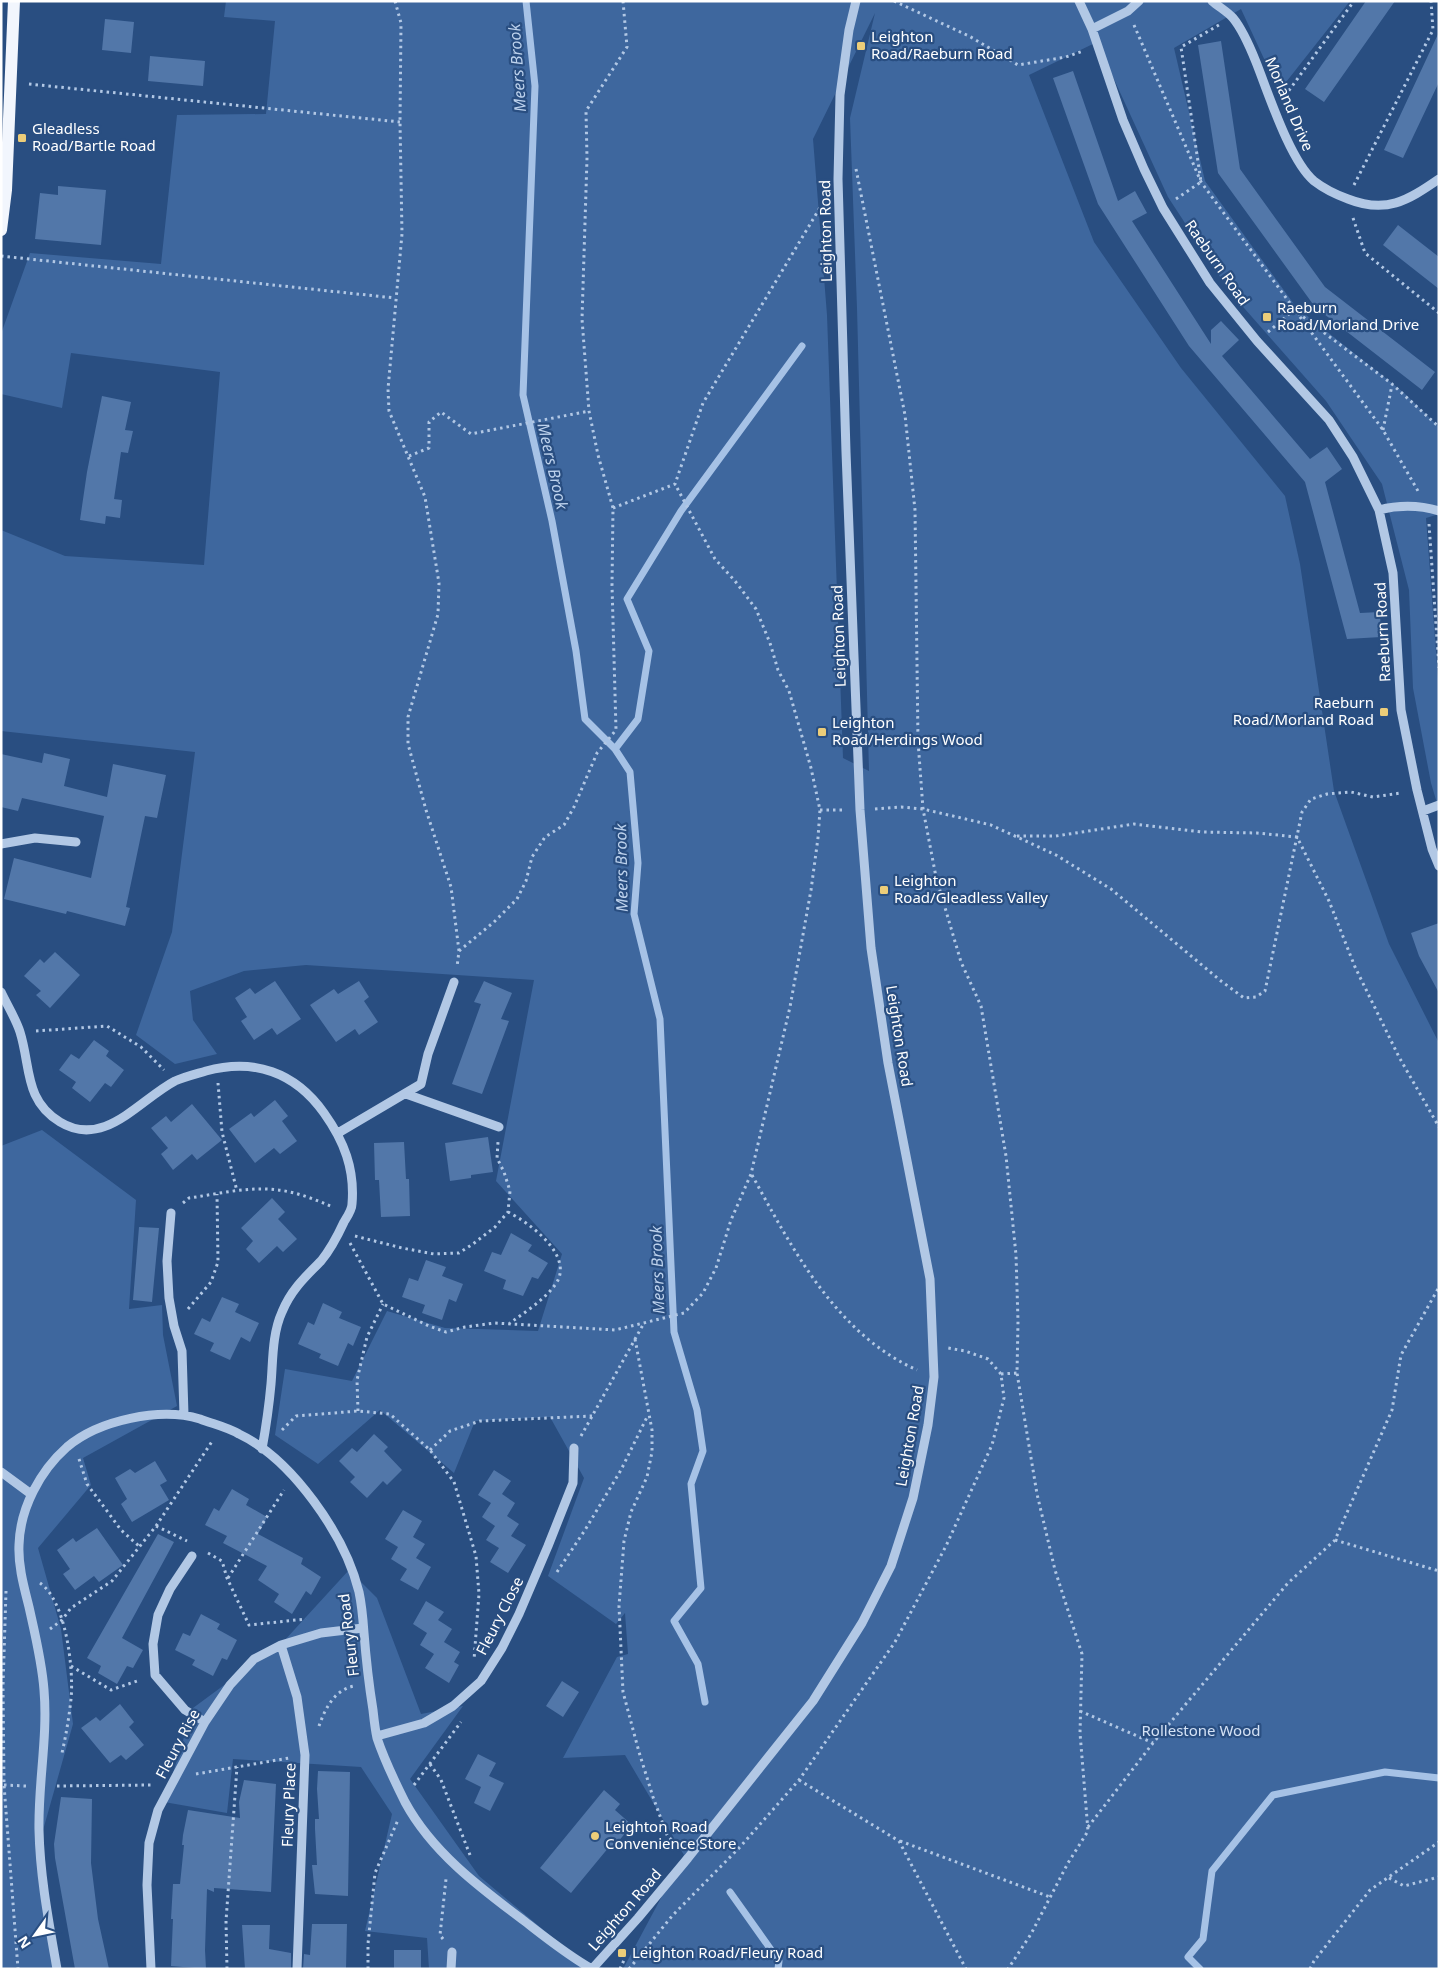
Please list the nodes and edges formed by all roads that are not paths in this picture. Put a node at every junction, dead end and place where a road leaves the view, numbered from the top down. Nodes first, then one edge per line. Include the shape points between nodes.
1 (14, 1) edge
2 (856, 1) edge
3 (1079, 1) edge
4 (1139, 1) edge
5 (1212, 1) edge
6 (1092, 30) junction
7 (1439, 179) edge
8 (1, 230) edge
9 (1379, 510) junction
10 (1439, 511) edge
11 (1439, 805) edge
12 (1422, 811) junction
13 (76, 842) dead end
14 (2, 845) edge
15 (1439, 866) edge
16 (454, 982) road end
17 (1, 992) edge
18 (406, 1094) junction
19 (499, 1127) road end
20 (338, 1133) junction
21 (171, 1214) road end
22 (184, 1415) junction
23 (574, 1448) road end
24 (262, 1449) junction
25 (1, 1472) edge
26 (31, 1494) junction
27 (192, 1556) dead end
28 (363, 1628) junction
29 (280, 1645) junction
30 (205, 1722) junction
31 (377, 1736) junction
32 (452, 1952) road end
33 (57, 1969) edge
34 (151, 1969) edge
35 (297, 1969) edge
36 (451, 1969) edge
37 (592, 1969) edge

1 - 8 main road via 6,190
2 - 37 street, Leighton Road via 840,95 838,179 860,810 871,948 888,1063 930,1279 934,1377 928,1425 913,1498 890,1566 862,1623 813,1701 688,1858
3 - 6 street, Raeburn Road
4 - 6 street via 1128,11
5 - 7 street, Morland Drive via 1233,18 1250,46 1299,163 1314,181 1365,206 1387,206 1413,196
6 - 9 street, Raeburn Road via 1123,120 1163,208 1210,283 1257,341 1329,420 1353,457
9 - 10 street via 1396,506
9 - 12 street, Raeburn Road via 1394,573 1401,710
11 - 12 street
12 - 15 street, Raeburn Road
13 - 14 street via 35,838
16 - 18 street via 428,1054 421,1084
17 - 20 street via 20,1032 32,1089 45,1110 60,1122 80,1131 99,1129 119,1120 175,1081 219,1068 251,1066 276,1072 299,1085
18 - 19 street
18 - 20 street
20 - 24 street via 351,1172 352,1206 340,1232 322,1259 292,1291 280,1314
21 - 22 street via 167,1260 169,1298 182,1351
22 - 24 street, Fleury Road via 242,1435
22 - 26 street, Fleury Road via 111,1423 73,1442 57,1456
23 - 31 street, Fleury Close via 573,1483 530,1589 502,1648 481,1681 453,1706 424,1723
24 - 28 street, Fleury Road via 287,1468 331,1527 358,1588
25 - 26 street
26 - 33 street, Fleury Road via 19,1544 21,1575 44,1688 45,1738 39,1830 42,1881
27 - 30 street via 170,1589 158,1616 153,1644 155,1675 185,1710
28 - 29 street, Fleury Rise via 321,1632
28 - 31 street, Fleury Road
29 - 30 street, Fleury Rise via 254,1659 230,1685
29 - 35 street, Fleury Place via 297,1697 305,1755
30 - 34 street, Fleury Rise via 158,1810 150,1843 147,1885
31 - 37 street, Fleury Road via 410,1810 447,1858 483,1890 572,1958
32 - 36 street

